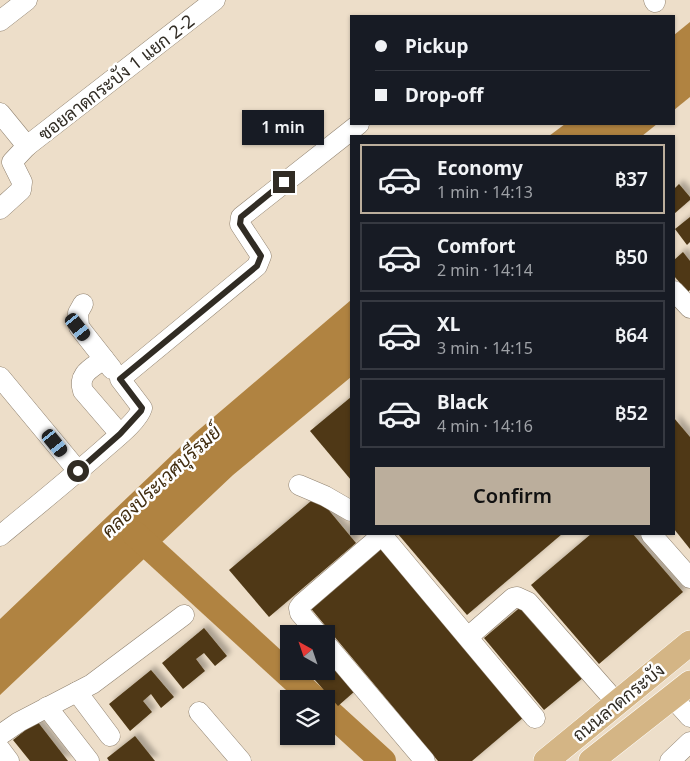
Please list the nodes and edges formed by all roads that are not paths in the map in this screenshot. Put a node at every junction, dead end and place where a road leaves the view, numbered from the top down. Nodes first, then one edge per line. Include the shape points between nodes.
1 (27, 0) edge
2 (215, 0) edge
3 (0, 21) edge
4 (0, 113) edge
5 (347, 142) edge
6 (27, 146) junction
7 (0, 209) edge
8 (675, 292) edge
9 (84, 304) dead end
10 (690, 308) edge
11 (104, 359) junction
12 (0, 377) edge
13 (120, 379) junction
14 (120, 434) junction
15 (78, 471) junction
16 (299, 485) dead end
17 (350, 511) edge
18 (380, 535) edge
19 (382, 535) edge
20 (652, 535) edge
21 (0, 536) edge
22 (690, 578) edge
23 (184, 615) dead end
24 (310, 625) edge
25 (468, 637) junction
26 (690, 643) edge
27 (335, 655) edge
28 (681, 690) edge
29 (77, 692) junction
30 (616, 702) junction
31 (47, 707) junction
32 (198, 712) dead end
33 (690, 716) edge
34 (535, 718) dead end
35 (0, 735) edge
36 (110, 736) dead end
37 (690, 742) edge
38 (0, 749) edge
39 (9, 761) edge
40 (89, 761) edge
41 (241, 761) edge
42 (425, 761) edge
43 (546, 761) edge
44 (591, 761) edge
45 (670, 761) edge

1 - 3 street
2 - 6 street, ซอยลาดกระบัง 1 แยก 2-2
4 - 6 street, ซอยลาดกระบัง 1 แยก 2-2
5 - 13 street via 241,217 240,224 261,256 257,266
6 - 7 street via 12,162 22,182 21,190
8 - 10 street
9 - 11 street via 78,313 78,327
11 - 13 street
11 - 14 street via 89,370 81,384 83,391
12 - 15 street
13 - 14 street via 142,408
14 - 15 street
15 - 21 street
16 - 17 street
18 - 24 street via 302,604 300,614
19 - 25 street
20 - 22 street
23 - 29 street
25 - 30 street via 513,598 522,599
25 - 34 street
26 - 30 main road, ถนนลาดกระบัง
27 - 42 street
28 - 33 street
28 - 44 main road, ถนนลาดกระบัง
29 - 31 street
29 - 36 street
30 - 43 main road, ถนนลาดกระบัง
31 - 35 street
31 - 40 street
32 - 41 street
37 - 45 street
38 - 39 street

